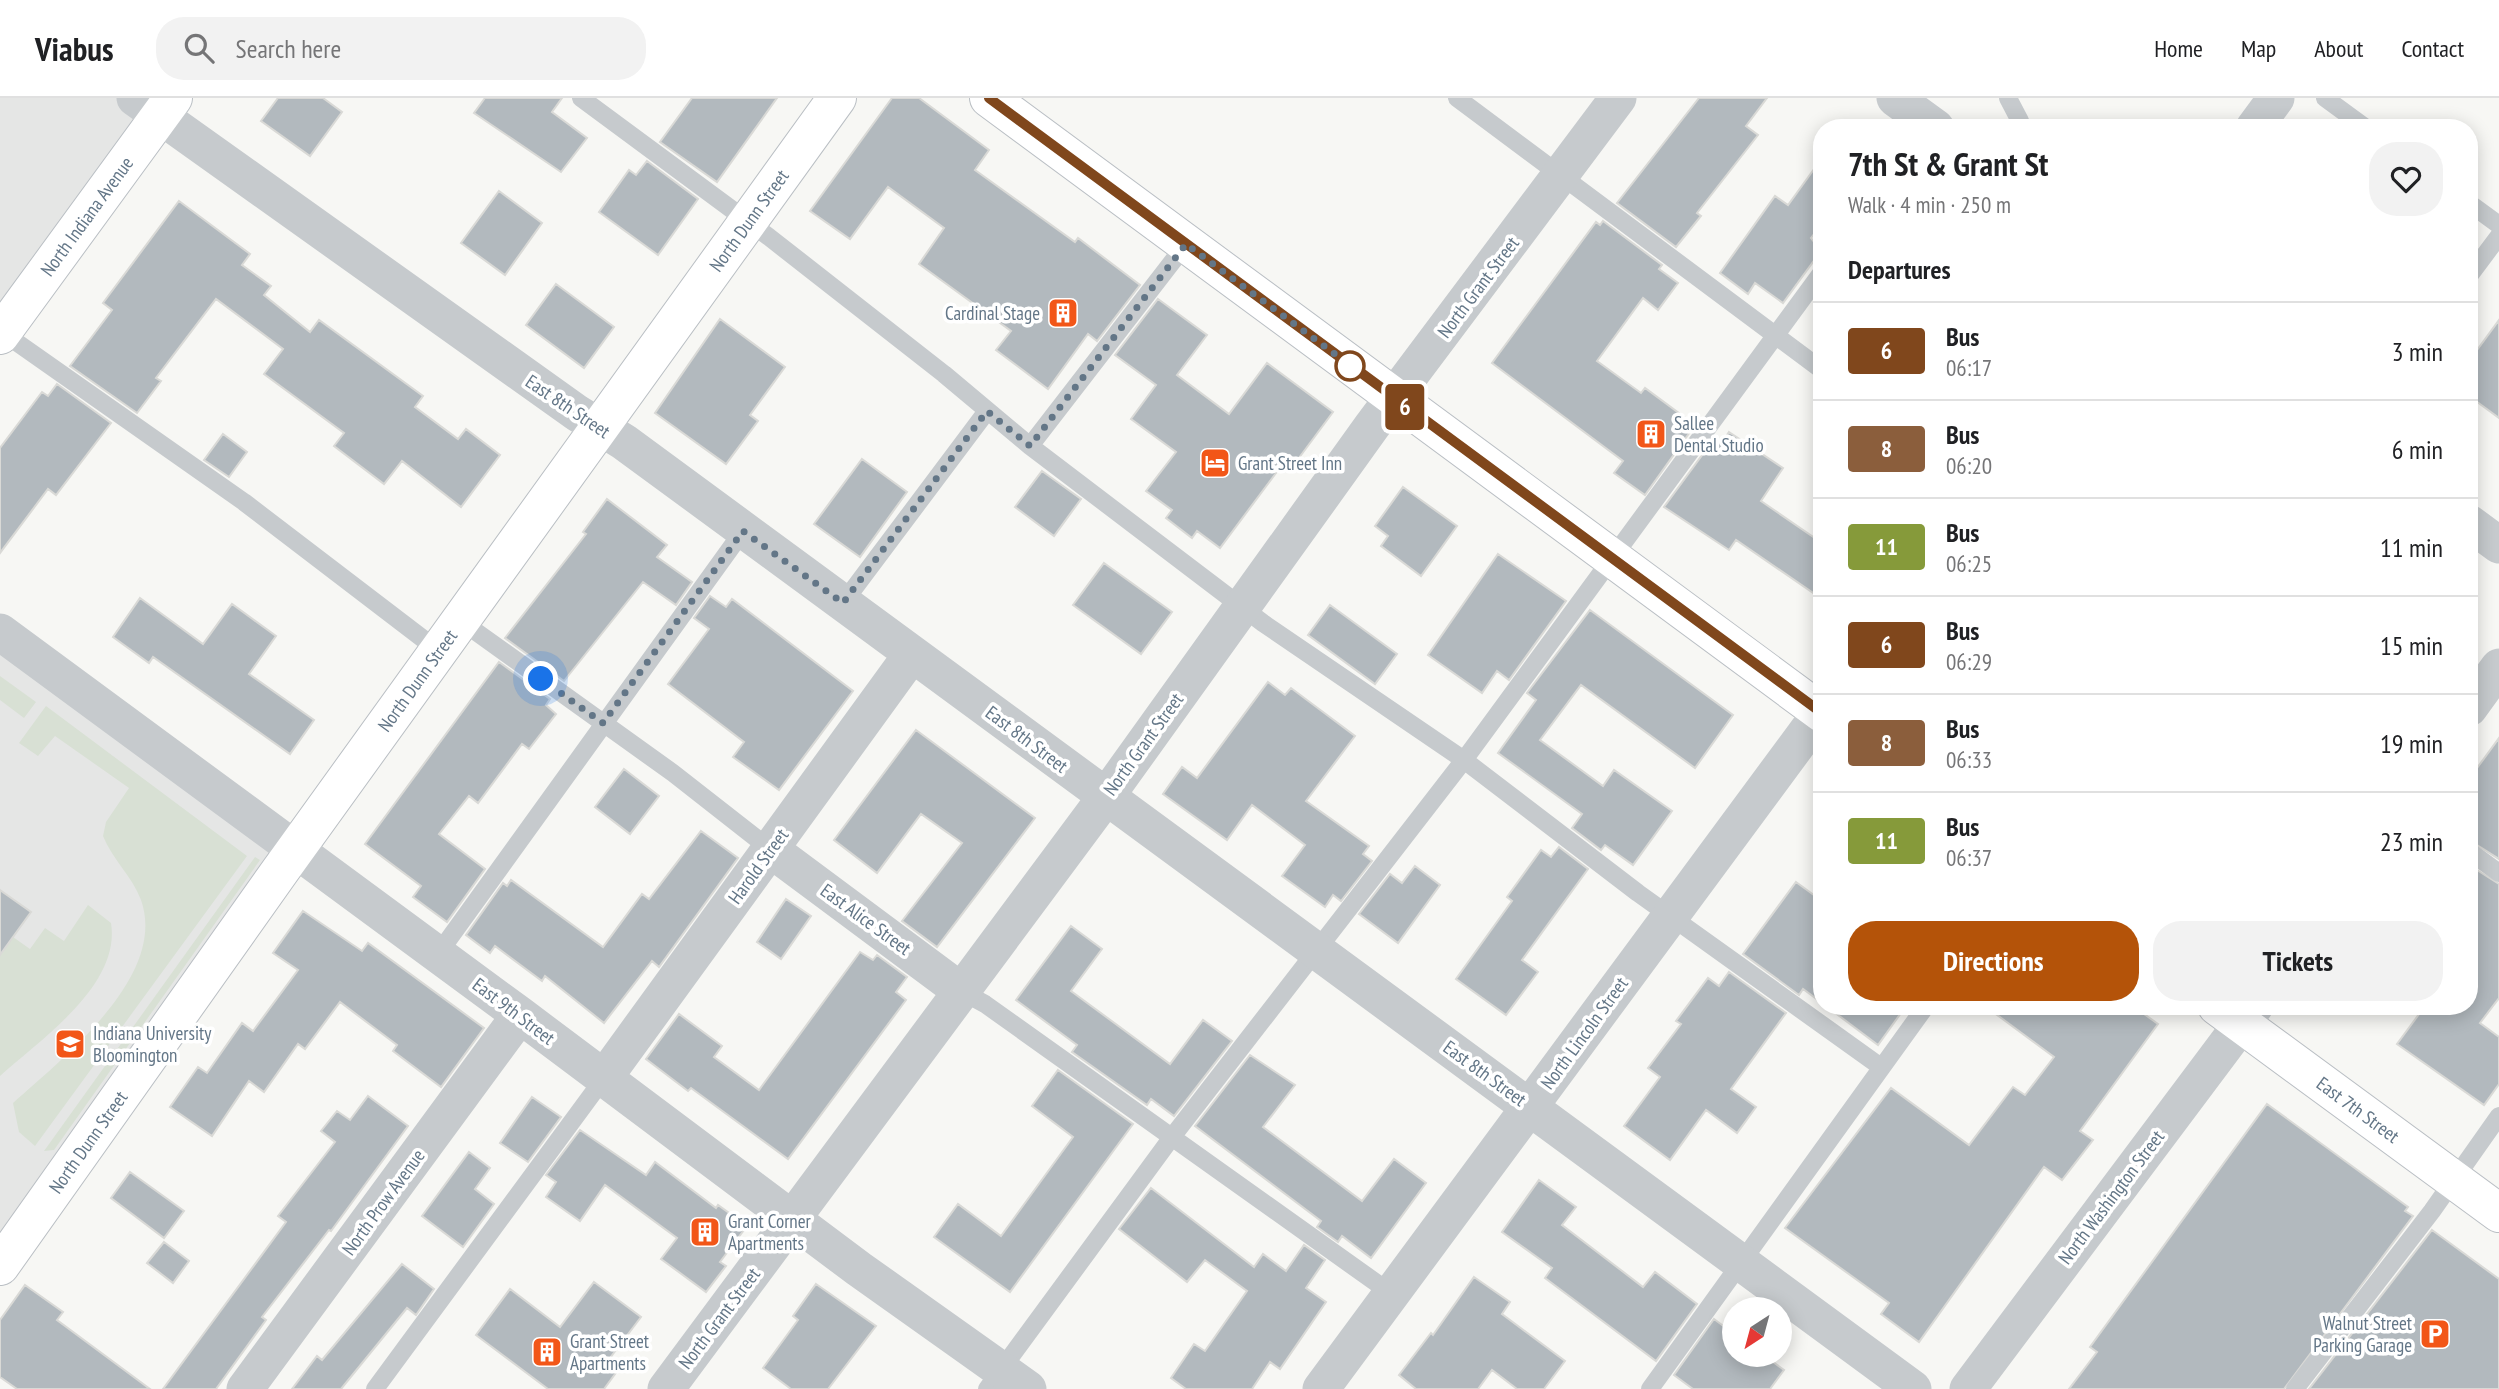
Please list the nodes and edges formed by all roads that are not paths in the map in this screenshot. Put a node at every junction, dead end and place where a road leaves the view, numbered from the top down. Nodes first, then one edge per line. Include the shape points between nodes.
1 (581, 98) edge
2 (837, 98) edge
3 (989, 98) edge
4 (1457, 98) edge
5 (1618, 98) edge
6 (1895, 98) edge
7 (2008, 98) edge
8 (2276, 98) edge
9 (2325, 98) edge
10 (156, 104) edge
11 (1922, 119) edge
12 (2019, 119) edge
13 (2261, 119) edge
14 (2354, 119) edge
15 (1562, 177) junction
16 (2478, 210) edge
17 (748, 223) junction
18 (2499, 225) edge
19 (2499, 236) edge
20 (1186, 244) junction
21 (2478, 264) edge
22 (1813, 284) edge
23 (1, 334) edge
24 (1775, 335) junction
25 (1813, 363) edge
26 (1393, 399) junction
27 (987, 411) junction
28 (599, 428) junction
29 (1030, 446) junction
30 (2478, 530) edge
31 (743, 531) junction
32 (2499, 545) edge
33 (1612, 558) junction
34 (843, 603) junction
35 (1242, 607) junction
36 (0, 632) edge
37 (450, 636) junction
38 (912, 654) junction
39 (2499, 667) edge
40 (2478, 696) edge
41 (1813, 706) edge
42 (603, 723) junction
43 (1813, 723) edge
44 (1464, 760) junction
45 (1105, 798) junction
46 (770, 849) junction
47 (296, 850) junction
48 (2478, 858) edge
49 (2499, 873) edge
50 (1671, 916) junction
51 (1317, 952) junction
52 (438, 954) junction
53 (961, 991) junction
54 (520, 1015) junction
55 (1919, 1015) edge
56 (2236, 1015) edge
57 (2242, 1015) edge
58 (1881, 1067) junction
59 (604, 1078) junction
60 (1530, 1106) junction
61 (2499, 1116) edge
62 (1172, 1137) junction
63 (2452, 1180) junction
64 (2499, 1213) edge
65 (792, 1220) junction
66 (1741, 1261) junction
67 (0, 1266) edge
68 (1392, 1294) junction
69 (1005, 1383) edge
70 (245, 1389) edge
71 (375, 1389) edge
72 (666, 1389) edge
73 (1321, 1389) edge
74 (1650, 1389) edge
75 (1913, 1389) edge
76 (1968, 1389) edge
77 (2295, 1389) edge

1 - 17 lane
2 - 17 street, North Dunn Street
3 - 20 street
4 - 15 lane
5 - 15 street, North Grant Street
6 - 11 street
7 - 12 lane
8 - 13 street
9 - 14 lane
10 - 23 street, North Indiana Avenue
10 - 28 street, East 8th Street
15 - 24 lane
15 - 26 street, North Grant Street
16 - 18 lane
17 - 27 lane
17 - 28 street, North Dunn Street
19 - 21 lane
20 - 26 street
20 - 29 lane
22 - 24 lane
23 - 37 lane via 244,502
24 - 25 lane
24 - 33 lane
26 - 33 street
26 - 35 street, North Grant Street
27 - 29 lane
27 - 34 lane
28 - 31 street, East 8th Street
28 - 37 street, North Dunn Street
29 - 35 lane
30 - 32 street
31 - 34 street, East 8th Street
31 - 42 lane
33 - 41 street
33 - 44 lane
34 - 38 street, East 8th Street
35 - 44 lane
35 - 45 street, North Grant Street
36 - 47 street, East 9th Street
37 - 42 lane
37 - 47 street, North Dunn Street
38 - 45 street, East 8th Street
38 - 46 street, Harold Street
39 - 40 street
42 - 46 lane
42 - 52 lane
43 - 50 street, North Lincoln Street
44 - 50 lane
44 - 51 lane
45 - 51 street, East 8th Street
45 - 53 street, North Grant Street
46 - 53 street, East Alice Street
46 - 59 street, Harold Street
47 - 52 street, East 9th Street
47 - 67 street, North Dunn Street
48 - 49 lane
50 - 58 lane
50 - 60 street, North Lincoln Street
51 - 60 street, East 8th Street
51 - 62 lane
52 - 54 street, East 9th Street
53 - 62 lane
53 - 65 street, North Grant Street
54 - 59 street, East 9th Street
54 - 70 street, North Prow Avenue
55 - 58 lane
56 - 76 street, North Washington Street
57 - 63 street, East 7th Street
58 - 66 lane
59 - 65 street, East 9th Street
59 - 71 lane
60 - 66 street, East 8th Street
60 - 68 street, North Lincoln Street
61 - 63 lane
62 - 68 lane
62 - 69 lane
63 - 64 street, East 7th Street
63 - 77 lane
65 - 69 street, East 9th Street
65 - 72 street, North Grant Street
66 - 74 lane
66 - 75 street, East 8th Street
68 - 73 street, North Lincoln Street

